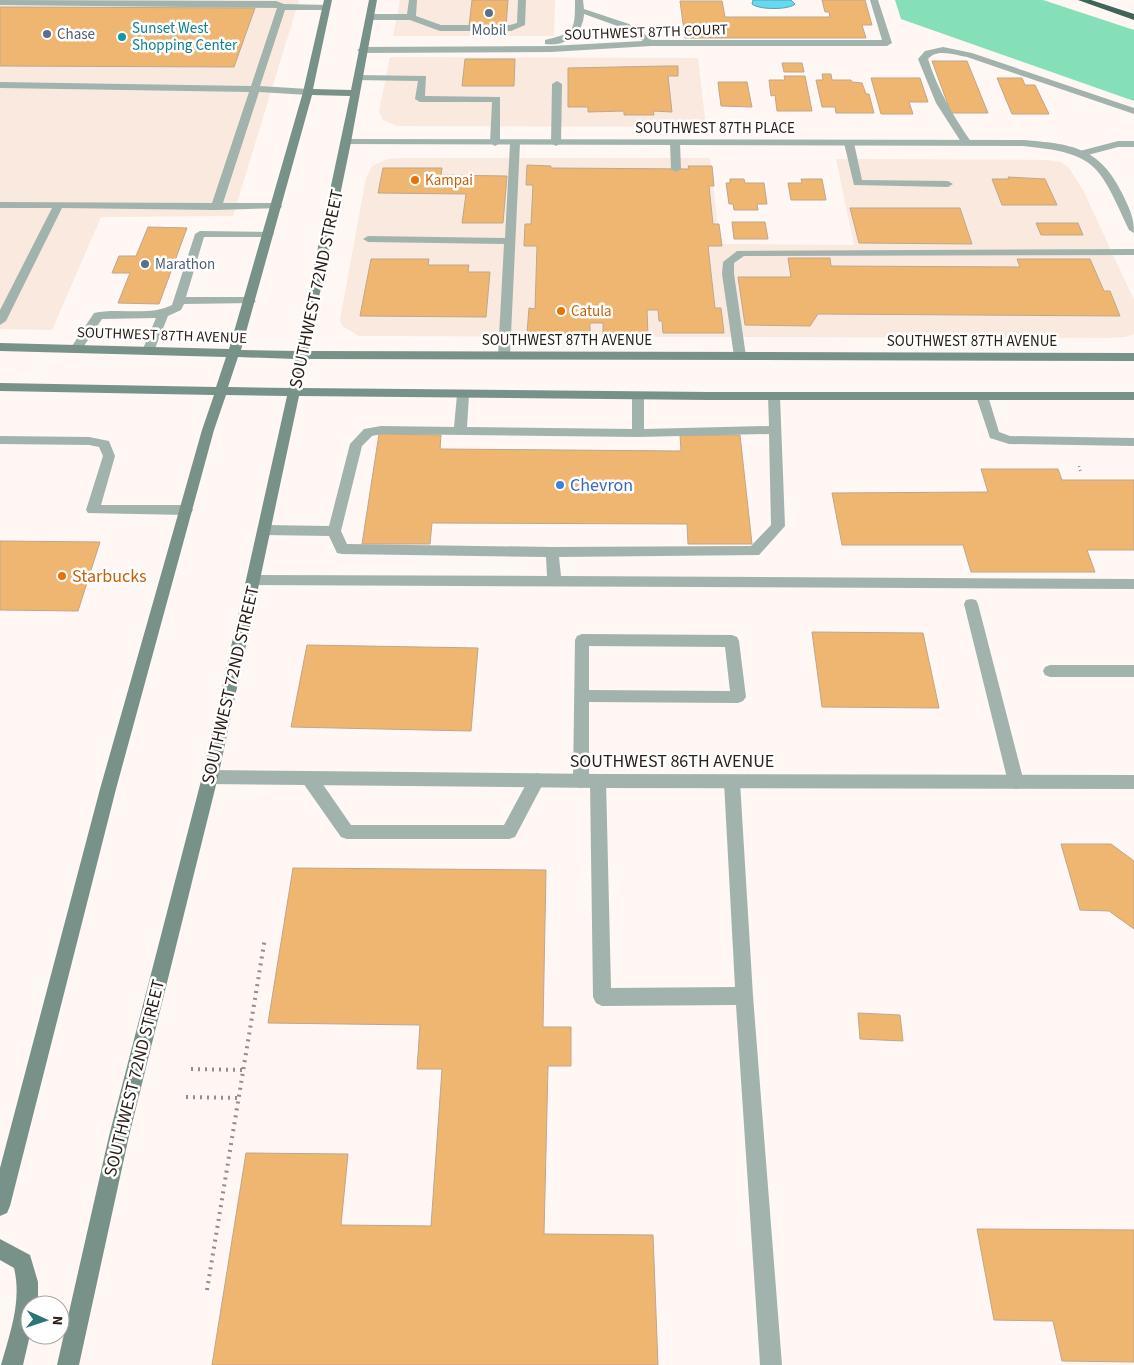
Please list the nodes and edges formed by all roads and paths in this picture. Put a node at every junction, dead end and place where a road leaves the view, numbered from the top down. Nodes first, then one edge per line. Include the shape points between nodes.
1 (373, 0) edge
2 (413, 0) edge
3 (522, 0) edge
4 (579, 0) edge
5 (874, 0) edge
6 (1082, 0) edge
7 (0, 2) edge
8 (327, 4) edge
9 (282, 7) junction
10 (579, 10) junction
11 (370, 17) junction
12 (411, 17) junction
13 (1134, 17) edge
14 (651, 43) junction
15 (363, 47) junction
16 (357, 78) junction
17 (557, 84) dead end
18 (0, 85) edge
19 (254, 89) junction
20 (308, 92) junction
21 (355, 92) junction
22 (1134, 111) edge
23 (346, 142) junction
24 (495, 142) junction
25 (515, 143) junction
26 (556, 143) junction
27 (675, 143) junction
28 (849, 143) junction
29 (967, 143) junction
30 (1134, 144) edge
31 (1084, 153) junction
32 (676, 169) dead end
33 (948, 184) dead end
34 (0, 205) edge
35 (58, 206) junction
36 (216, 206) junction
37 (276, 206) junction
38 (1134, 230) edge
39 (269, 234) junction
40 (368, 239) dead end
41 (510, 241) junction
42 (1134, 252) edge
43 (179, 300) junction
44 (250, 301) junction
45 (163, 314) junction
46 (0, 321) edge
47 (0, 347) edge
48 (76, 349) junction
49 (148, 351) junction
50 (233, 353) junction
51 (302, 355) junction
52 (504, 356) junction
53 (740, 356) junction
54 (1134, 357) edge
55 (0, 387) edge
56 (220, 392) junction
57 (294, 393) junction
58 (463, 395) junction
59 (638, 396) junction
60 (982, 396) junction
61 (1134, 396) edge
62 (774, 397) junction
63 (775, 430) junction
64 (460, 431) junction
65 (638, 433) junction
66 (0, 440) edge
67 (1134, 442) edge
68 (186, 510) junction
69 (265, 530) junction
70 (334, 531) junction
71 (552, 552) junction
72 (253, 580) junction
73 (555, 581) junction
74 (1134, 584) edge
75 (971, 604) dead end
76 (1050, 671) dead end
77 (1134, 671) edge
78 (581, 696) junction
79 (210, 777) junction
80 (309, 778) junction
81 (537, 780) junction
82 (589, 781) junction
83 (732, 782) junction
84 (1016, 782) junction
85 (1134, 782) edge
86 (265, 938) dead end
87 (744, 996) junction
88 (191, 1069) dead end
89 (243, 1070) junction
90 (186, 1097) dead end
91 (239, 1098) junction
92 (0, 1206) edge
93 (0, 1248) edge
94 (208, 1290) dead end
95 (12, 1365) edge
96 (68, 1365) edge
97 (772, 1365) edge

1 - 11 main road, SOUTHWEST 72ND STREET
2 - 12 street
3 - 12 street via 521,25 510,28 440,28
4 - 10 street, SOUTHWEST 87TH COURT
5 - 14 street, SOUTHWEST 87TH COURT via 887,43
6 - 13 highway
7 - 9 street via 276,4
8 - 9 street
8 - 20 main road
9 - 19 street
10 - 14 street via 624,24 640,32
10 - 15 street, SOUTHWEST 87TH COURT via 578,28 562,40
11 - 12 street
11 - 15 main road, SOUTHWEST 72ND STREET
14 - 15 street, SOUTHWEST 87TH COURT via 551,49
15 - 16 main road, SOUTHWEST 72ND STREET
16 - 21 main road, SOUTHWEST 72ND STREET
16 - 24 street via 424,78 420,99 497,99
17 - 26 street
18 - 19 street
19 - 20 street
19 - 36 street
20 - 21 main road
20 - 37 main road
21 - 23 main road, SOUTHWEST 72ND STREET
22 - 29 street via 969,54 943,50 928,53 923,59 935,91 944,111
23 - 24 street, SOUTHWEST 87TH PLACE
23 - 51 main road, SOUTHWEST 72ND STREET
24 - 25 street, SOUTHWEST 87TH PLACE
25 - 26 street, SOUTHWEST 87TH PLACE
25 - 41 street
26 - 27 street, SOUTHWEST 87TH PLACE
27 - 28 street, SOUTHWEST 87TH PLACE
27 - 32 street
28 - 29 street, SOUTHWEST 87TH PLACE
28 - 33 street via 858,183
29 - 31 street, SOUTHWEST 87TH PLACE via 1035,144
30 - 31 street via 1118,144
31 - 38 street via 1106,173
34 - 35 street
35 - 36 street
35 - 46 street
36 - 37 street
37 - 39 main road
39 - 43 street via 200,234
39 - 44 main road
40 - 41 street
41 - 52 street
42 - 53 street via 741,253 729,262 728,274
43 - 44 street
43 - 45 street via 177,307
44 - 50 main road
45 - 48 street via 98,316
45 - 49 street
47 - 48 main road, SOUTHWEST 87TH AVENUE
48 - 49 main road, SOUTHWEST 87TH AVENUE
49 - 50 main road, SOUTHWEST 87TH AVENUE
50 - 51 main road, SOUTHWEST 87TH AVENUE
50 - 56 main road
51 - 52 main road, SOUTHWEST 87TH AVENUE
51 - 57 main road, SOUTHWEST 72ND STREET
52 - 53 main road, SOUTHWEST 87TH AVENUE
53 - 54 main road, SOUTHWEST 87TH AVENUE
55 - 56 main road
56 - 57 main road
56 - 68 main road
57 - 58 main road
57 - 69 main road, SOUTHWEST 72ND STREET
58 - 59 main road
58 - 64 street
59 - 62 main road
59 - 65 street
60 - 61 main road
60 - 62 main road
60 - 67 street via 994,435 1008,440
62 - 63 street
63 - 65 street
63 - 71 street via 778,526 754,551
64 - 65 street
64 - 70 street via 368,432 356,444
66 - 68 street via 104,444 109,456 93,510
68 - 92 main road via 108,789
69 - 70 street
69 - 72 main road, SOUTHWEST 72ND STREET
70 - 71 street via 342,549
71 - 73 street
72 - 73 street
72 - 79 main road, SOUTHWEST 72ND STREET
73 - 74 street
75 - 84 street
76 - 77 street
78 - 78 street via 582,640 732,642 738,697
78 - 82 street
79 - 80 street, SOUTHWEST 86TH AVENUE
79 - 96 main road, SOUTHWEST 72ND STREET via 119,1136
80 - 81 street, SOUTHWEST 86TH AVENUE
80 - 81 street via 347,832 509,832
81 - 82 street, SOUTHWEST 86TH AVENUE
82 - 83 street, SOUTHWEST 86TH AVENUE
82 - 87 street via 602,997
83 - 84 street, SOUTHWEST 86TH AVENUE
83 - 87 street
84 - 85 street, SOUTHWEST 86TH AVENUE
86 - 89 path
87 - 97 street
88 - 89 path
89 - 91 path
90 - 91 path
91 - 94 path
93 - 95 main road via 23,1262 28,1282 27,1308

